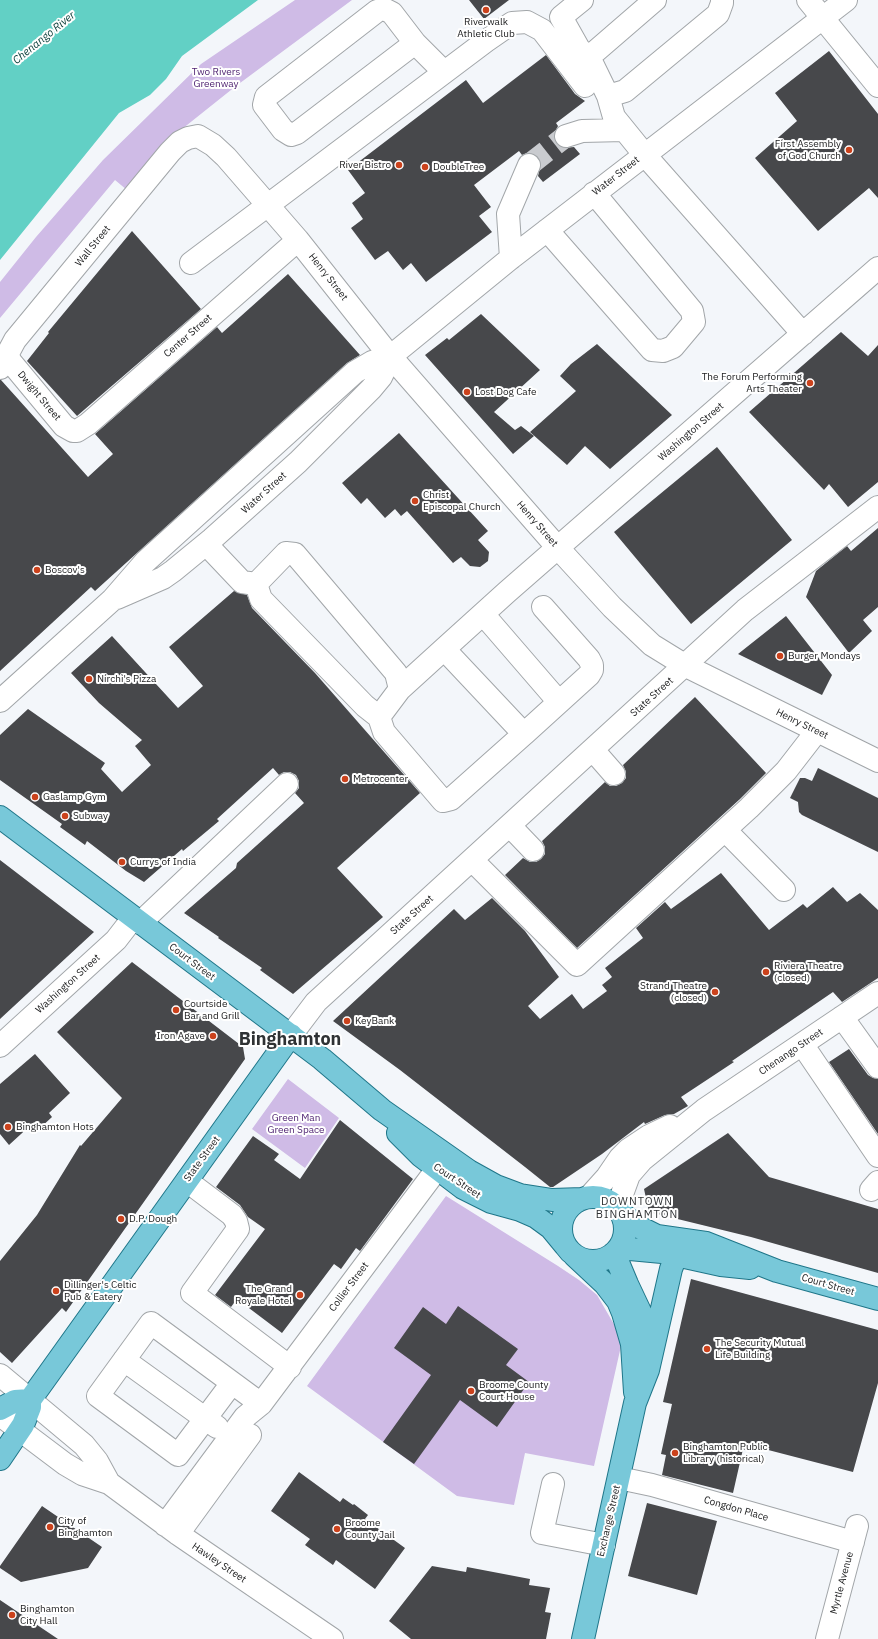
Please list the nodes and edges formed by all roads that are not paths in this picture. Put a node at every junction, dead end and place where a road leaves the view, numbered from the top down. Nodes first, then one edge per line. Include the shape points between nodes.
1 (582, 0) edge
2 (655, 0) edge
3 (722, 0) edge
4 (808, 0) edge
5 (846, 0) edge
6 (823, 18) junction
7 (415, 43) junction
8 (589, 57) junction
9 (444, 72) junction
10 (585, 86) dead end
11 (878, 86) edge
12 (608, 96) junction
13 (624, 130) junction
14 (198, 136) joint
15 (566, 136) tunnel mouth
16 (644, 154) junction
17 (529, 164) tunnel mouth
18 (594, 193) junction
19 (267, 205) junction
20 (547, 230) junction
21 (298, 240) junction
22 (511, 258) junction
23 (191, 263) dead end
24 (878, 268) edge
25 (803, 334) junction
26 (391, 356) junction
27 (4, 361) edge
28 (77, 431) joint
29 (253, 464) junction
30 (271, 486) junction
31 (878, 507) edge
32 (193, 519) junction
33 (209, 541) junction
34 (558, 548) junction
35 (256, 584) junction
36 (112, 600) junction
37 (543, 607) dead end
38 (483, 614) junction
39 (444, 649) junction
40 (686, 666) junction
41 (400, 689) junction
42 (0, 701) edge
43 (559, 702) junction
44 (379, 717) junction
45 (817, 731) junction
46 (524, 734) junction
47 (593, 750) junction
48 (874, 754) edge
49 (614, 774) dead end
50 (287, 784) dead end
51 (0, 817) edge
52 (510, 826) junction
53 (725, 830) junction
54 (533, 850) dead end
55 (472, 860) junction
56 (784, 890) dead end
57 (136, 921) junction
58 (878, 993) edge
59 (842, 1018) junction
60 (291, 1035) junction
61 (802, 1044) junction
62 (0, 1046) edge
63 (878, 1067) edge
64 (382, 1110) junction
65 (704, 1110) junction
66 (878, 1156) edge
67 (437, 1169) junction
68 (187, 1181) junction
69 (585, 1198) junction
70 (620, 1211) junction
71 (570, 1250) junction
72 (617, 1251) junction
73 (679, 1255) junction
74 (777, 1270) junction
75 (878, 1299) edge
76 (124, 1360) junction
77 (650, 1362) junction
78 (290, 1367) junction
79 (0, 1375) edge
80 (232, 1383) junction
81 (30, 1400) junction
82 (635, 1402) junction
83 (261, 1404) junction
84 (0, 1409) edge
85 (0, 1414) edge
86 (205, 1418) junction
87 (20, 1431) junction
88 (230, 1437) junction
89 (0, 1459) edge
90 (619, 1478) junction
91 (109, 1483) junction
92 (553, 1484) dead end
93 (171, 1529) junction
94 (855, 1534) joint
95 (604, 1545) junction
96 (332, 1639) edge
97 (583, 1639) edge
98 (827, 1639) edge

1 - 8 street via 560,17 579,49
2 - 8 street
3 - 12 street via 718,14 624,91
4 - 6 street
5 - 6 street, Water Street
6 - 11 street
6 - 16 street, Water Street
7 - 7 street via 392,13 384,9 377,11 266,97 264,105 283,130 291,134 297,132
7 - 9 street
8 - 12 street
9 - 10 street via 512,23 527,22 542,30
9 - 19 street
12 - 13 street via 614,117
13 - 15 street via 582,131
13 - 16 street
14 - 19 street, Henry Street via 221,152
14 - 27 street, Wall Street via 180,142 170,152 15,340
16 - 18 street, Water Street
16 - 25 street
17 - 22 street via 508,214
18 - 20 street, Water Street
18 - 20 street via 692,310 694,322 673,346 663,351 652,350
19 - 21 street, Henry Street
19 - 23 street
20 - 22 street, Water Street
21 - 26 street, Henry Street
21 - 28 street, Center Street
22 - 26 street, Water Street
24 - 25 street, Washington Street
25 - 34 street, Washington Street
26 - 29 street, Water Street via 372,362 355,372
26 - 30 street, Water Street via 371,389
26 - 34 street, Henry Street
27 - 28 street, Dwight Street via 10,361 64,426
29 - 30 street
29 - 32 street, Water Street
30 - 33 street, Water Street
31 - 40 street, State Street via 745,610
32 - 33 street
32 - 36 street, Water Street via 145,562
33 - 35 street via 242,582
33 - 36 street, Water Street via 184,564 163,578
34 - 38 street, Washington Street
34 - 40 street, Henry Street via 612,607 652,645
35 - 41 street via 286,553 295,554 396,673
35 - 44 street via 261,599 365,706
36 - 42 street, Water Street
37 - 43 street via 592,665 589,675
38 - 39 street, Washington Street
38 - 43 street
39 - 41 street, Washington Street
39 - 46 street
40 - 45 street, Henry Street
40 - 47 street, State Street
41 - 44 street, Washington Street
43 - 46 street
44 - 46 street via 384,732 443,800 451,799
45 - 48 street, Henry Street
45 - 53 street via 786,771
47 - 49 street
47 - 52 street, State Street
50 - 57 street, Washington Street
51 - 57 main road, Court Street
52 - 54 street
52 - 55 street, State Street
53 - 55 street via 577,965
53 - 56 street
55 - 60 street, State Street via 316,1002
57 - 60 main road, Court Street
57 - 62 street, Washington Street
58 - 59 street, Chenango Street
59 - 61 street, Chenango Street
59 - 63 street
60 - 64 main road, Court Street
60 - 68 main road, State Street
61 - 65 street, Chenango Street
61 - 66 street
64 - 67 main road, Court Street via 405,1142
64 - 69 main road, Court Street via 469,1170 504,1190 552,1200
65 - 69 street, Chenango Street via 632,1146 620,1158 608,1177
65 - 70 street, Chenango Street via 635,1168 626,1180
67 - 71 main road, Court Street via 463,1188 484,1199 536,1217 551,1228
67 - 78 street, Collier Street
68 - 78 street via 232,1215 238,1229 192,1293
68 - 81 main road, State Street
69 - 70 main road via 605,1198
69 - 71 main road via 572,1204 563,1216 561,1230
70 - 72 main road via 625,1232
70 - 74 main road, Court Street via 639,1227 657,1236 706,1243
71 - 72 main road via 584,1260 595,1261 605,1259
71 - 82 main road, Exchange Street via 605,1284 623,1312 632,1344
72 - 73 main road, Court Street
72 - 77 main road, Exchange Street via 627,1284 644,1320 650,1347
73 - 74 main road, Court Street via 730,1266
73 - 77 main road, Exchange Street via 671,1269
74 - 75 main road, Court Street
76 - 80 street via 151,1323
76 - 86 street
76 - 86 street via 98,1396 178,1455
77 - 82 main road, Exchange Street
78 - 83 street, Collier Street
79 - 81 street, Hawley Street
80 - 83 street
80 - 86 street
81 - 84 main road via 15,1401
81 - 87 main road, State Street via 28,1413
81 - 91 street, Hawley Street via 84,1445 97,1461
82 - 90 main road, Exchange Street
83 - 88 street, Collier Street via 245,1417
83 - 93 street, Collier Street via 260,1417 254,1430
85 - 87 street, Hawley Street
86 - 88 street
87 - 89 main road, State Street
87 - 91 street, Hawley Street via 72,1469
88 - 93 street, Collier Street
90 - 94 street, Congdon Place
90 - 95 main road, Exchange Street
91 - 93 street, Hawley Street
92 - 95 street via 542,1533
93 - 96 street, Hawley Street
94 - 98 street, Myrtle Avenue
95 - 97 main road, Exchange Street

